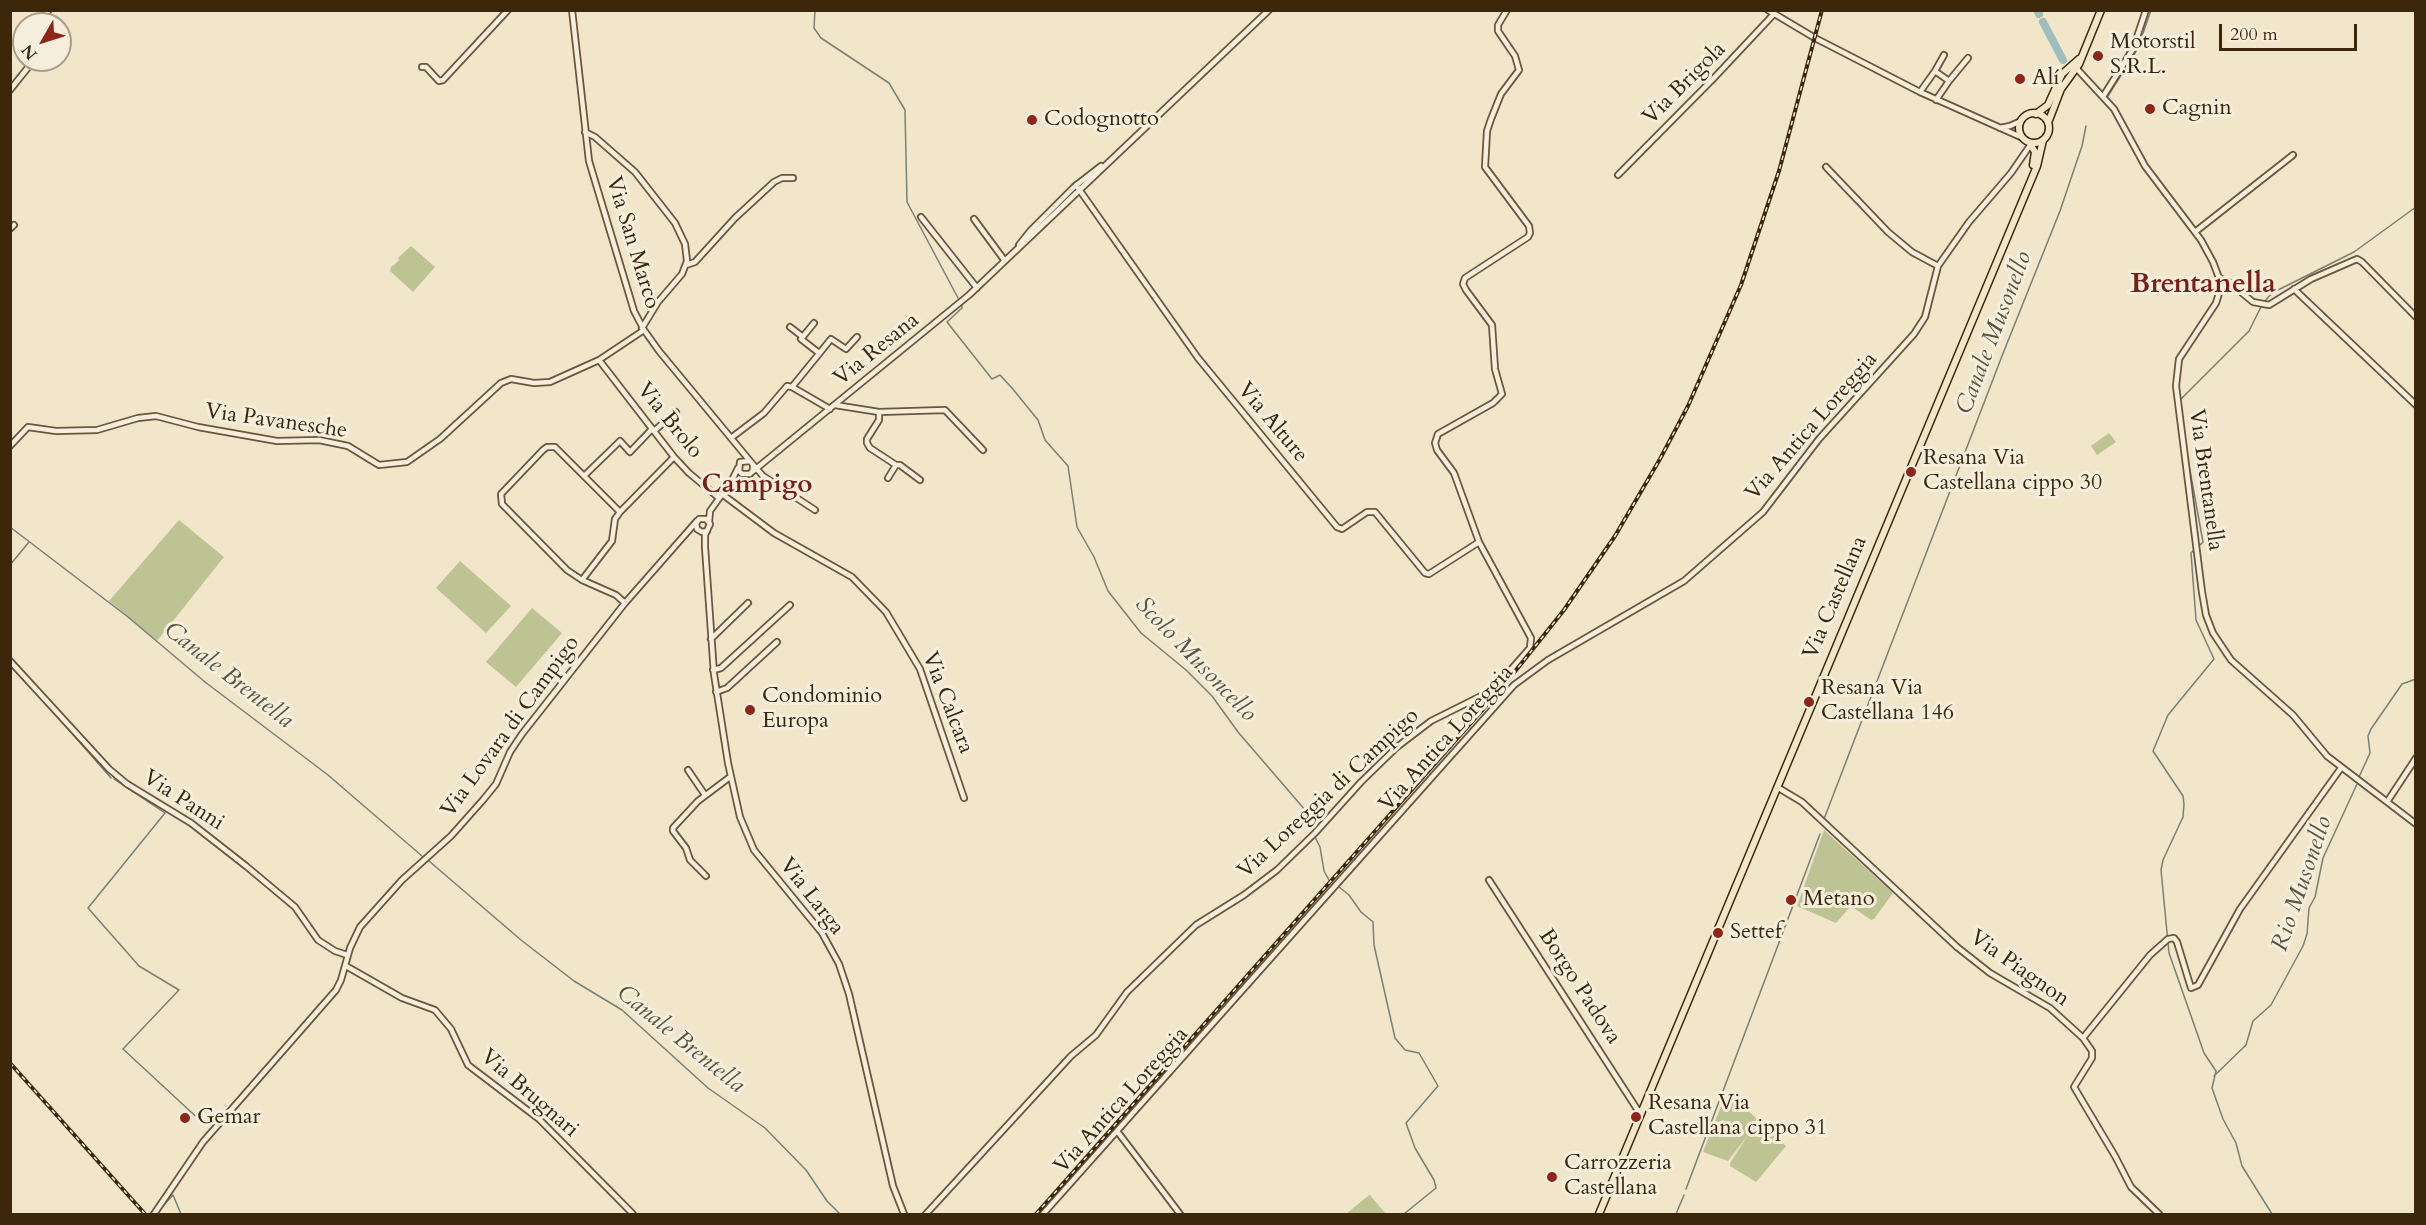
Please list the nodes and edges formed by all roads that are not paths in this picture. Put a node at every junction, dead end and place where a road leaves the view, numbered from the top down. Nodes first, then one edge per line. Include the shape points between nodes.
1 (508, 10) edge
2 (572, 10) edge
3 (1269, 10) edge
4 (1507, 10) edge
5 (1768, 10) edge
6 (2101, 10) edge
7 (2146, 10) edge
8 (1773, 15) junction
9 (1944, 55) dead end
10 (2081, 56) junction
11 (1968, 58) dead end
12 (422, 67) dead end
13 (2077, 69) junction
14 (1935, 71) junction
15 (24, 72) edge
16 (2069, 78) junction
17 (2086, 78) junction
18 (1949, 81) junction
19 (2056, 84) junction
20 (10, 90) edge
21 (1920, 92) junction
22 (2104, 95) junction
23 (1936, 100) junction
24 (2036, 114) junction
25 (2021, 121) junction
26 (2048, 123) junction
27 (1998, 128) junction
28 (585, 132) junction
29 (2042, 143) junction
30 (2029, 144) junction
31 (2293, 154) dead end
32 (1826, 167) dead end
33 (1618, 175) dead end
34 (793, 178) dead end
35 (1078, 187) junction
36 (2020, 202) junction
37 (921, 217) dead end
38 (974, 219) dead end
39 (2195, 232) junction
40 (1005, 261) junction
41 (686, 265) junction
42 (1938, 266) junction
43 (2219, 278) junction
44 (977, 288) junction
45 (2294, 288) junction
46 (2415, 317) edge
47 (814, 323) dead end
48 (790, 327) dead end
49 (643, 329) junction
50 (803, 337) junction
51 (857, 337) dead end
52 (819, 353) junction
53 (599, 360) junction
54 (792, 387) junction
55 (836, 405) junction
56 (2415, 405) edge
57 (830, 409) junction
58 (676, 412) dead end
59 (879, 412) junction
60 (653, 430) junction
61 (731, 438) junction
62 (737, 445) junction
63 (10, 446) edge
64 (983, 450) dead end
65 (674, 457) junction
66 (896, 465) junction
67 (738, 466) junction
68 (751, 468) junction
69 (585, 475) junction
70 (888, 478) dead end
71 (920, 480) dead end
72 (729, 484) junction
73 (719, 497) junction
74 (816, 510) dead end
75 (620, 512) junction
76 (698, 520) junction
77 (709, 522) junction
78 (699, 531) junction
79 (707, 531) junction
80 (685, 534) junction
81 (1479, 542) junction
82 (705, 543) junction
83 (582, 580) junction
84 (625, 603) junction
85 (748, 603) dead end
86 (790, 605) dead end
87 (711, 639) junction
88 (777, 642) dead end
89 (10, 661) edge
90 (713, 670) junction
91 (716, 693) junction
92 (2415, 758) edge
93 (2341, 768) junction
94 (687, 770) dead end
95 (730, 777) junction
96 (1777, 787) junction
97 (705, 795) junction
98 (964, 798) dead end
99 (2387, 802) junction
100 (2415, 824) edge
101 (706, 876) dead end
102 (1489, 880) dead end
103 (347, 956) junction
104 (346, 966) junction
105 (2083, 1038) junction
106 (1641, 1112) junction
107 (1117, 1131) junction
108 (154, 1215) edge
109 (633, 1215) edge
110 (904, 1215) edge
111 (926, 1215) edge
112 (1043, 1215) edge
113 (1180, 1215) edge
114 (1599, 1215) edge
115 (2159, 1215) edge

1 - 12 street via 443,81
2 - 28 street, Via San Marco
3 - 35 street, Via Resana
4 - 81 street via 1498,31 1515,56 1519,70 1500,94 1491,118 1485,167 1529,226 1530,233 1465,278 1463,284 1492,325 1494,365 1502,394 1438,434 1435,443 1454,473
5 - 8 street
6 - 10 main road
7 - 22 street via 2133,49
8 - 21 street
8 - 33 street, Via Brigola
9 - 14 street
10 - 13 main road
10 - 19 main road
11 - 18 street
13 - 16 main road
13 - 17 street
13 - 19 street
14 - 18 street
14 - 21 street
15 - 20 street
16 - 17 street
16 - 26 main road via 2059,92
17 - 22 street
18 - 23 street
19 - 24 main road via 2047,106
21 - 23 street
22 - 39 street via 2145,166
23 - 27 street
24 - 25 main road
24 - 26 main road
25 - 27 street
25 - 30 main road via 2019,129
26 - 29 main road
27 - 30 street
28 - 41 street via 635,172 675,223 687,250
28 - 49 street, Via San Marco via 591,167
29 - 30 main road
29 - 36 main road, Via Castellana via 2037,166
30 - 36 main road, Via Castellana via 2035,159
30 - 42 street, Via Antica Loreggia
31 - 39 street
32 - 42 street via 1888,232 1912,252
34 - 41 street via 774,183 695,262
35 - 40 street, Via Resana
35 - 81 street, Via Alture via 1198,358 1337,527 1342,529 1367,512 1375,512 1429,574
36 - 96 main road, Via Castellana
37 - 44 street
38 - 40 street
39 - 43 street
40 - 44 street, Via Resana
41 - 49 street
42 - 107 street, Via Antica Loreggia via 1925,317 1914,334 1819,439 1763,512 1684,581 1548,660 1514,685
43 - 45 street via 2263,305
43 - 93 street, Via Brentanella via 2216,303 2179,359 2176,386 2206,615 2230,660 2286,709
44 - 55 street, Via Resana
45 - 46 street via 2356,260
45 - 56 street
47 - 50 street
48 - 50 street
49 - 53 street, Via Pavanesche
49 - 61 street, Via San Marco
50 - 52 street
51 - 52 street via 846,349 831,339
52 - 54 street
53 - 60 street, Via Brolo
53 - 63 street, Via Pavanesche via 550,382 501,382 440,439 407,462 379,465 348,446 319,440 277,441 156,416 97,430 28,427
54 - 57 street
54 - 61 street via 783,389 767,410
55 - 57 street, Via Resana
55 - 59 street
57 - 68 street, Via Resana
58 - 60 street
59 - 64 street via 945,410
59 - 66 street via 867,443
60 - 65 street, Via Brolo
60 - 69 street via 630,452 620,441
61 - 62 street, Via San Marco
62 - 67 street
62 - 68 street, Via San Marco
65 - 73 street, Via Brolo
65 - 75 street
66 - 70 street
66 - 71 street
67 - 68 street
67 - 68 street via 745,460
67 - 72 street, Via Lovara di Campigo
68 - 72 street, Via Lovara di Campigo
68 - 74 street
69 - 75 street
69 - 83 street via 560,449 547,447 502,492 502,504 560,564
72 - 73 street, Via Lovara di Campigo
73 - 76 street, Via Lovara di Campigo
73 - 77 street, Via Lovara di Campigo
73 - 98 street, Via Calcara via 852,577 885,612 920,669
75 - 83 street via 612,541
76 - 77 street via 705,518
76 - 78 street, Via Larga
76 - 80 street, Via Lovara di Campigo
77 - 79 street, Via Lovara di Campigo
78 - 79 street
78 - 80 street via 692,529
78 - 82 street, Via Larga
79 - 82 street, Via Larga
80 - 84 street, Via Lovara di Campigo
81 - 111 street, Via Loreggia di Campigo via 1531,640 1530,648 1484,697 1415,732 1361,782 1284,864 1196,925 1127,992 1096,1035 1071,1056
82 - 87 street, Via Larga
83 - 84 street
84 - 103 street, Via Lovara di Campigo via 519,738 489,793 451,836 378,906 360,927
85 - 87 street
86 - 90 street via 722,667
87 - 90 street, Via Larga
88 - 91 street via 727,688
89 - 103 street, Via Panni via 109,769 237,859 295,907 318,940
90 - 91 street, Via Larga
91 - 95 street, Via Larga
92 - 99 street
93 - 99 street, Via Brentanella
93 - 105 street via 2240,909 2198,985 2191,988 2177,942 2168,939 2150,955
94 - 97 street
95 - 97 street
95 - 110 street, Via Larga via 752,847 822,933 840,966 893,1186
96 - 105 street, Via Piagnon via 1802,802 1957,948 1990,973 2050,1008
96 - 106 main road, Via Castellana
97 - 101 street via 673,831 690,860
99 - 100 street, Via Brentanella
102 - 106 street, Borgo Padova
103 - 104 street, Via Lovara di Campigo
104 - 108 street, Via Lovara di Campigo via 328,1000 223,1118
104 - 109 street, Via Brugnari via 402,998 435,1010 451,1029 468,1065 539,1119
105 - 115 street via 2092,1058 2076,1083 2076,1092 2131,1187
106 - 114 main road
107 - 112 street, Via Antica Loreggia
107 - 113 street

